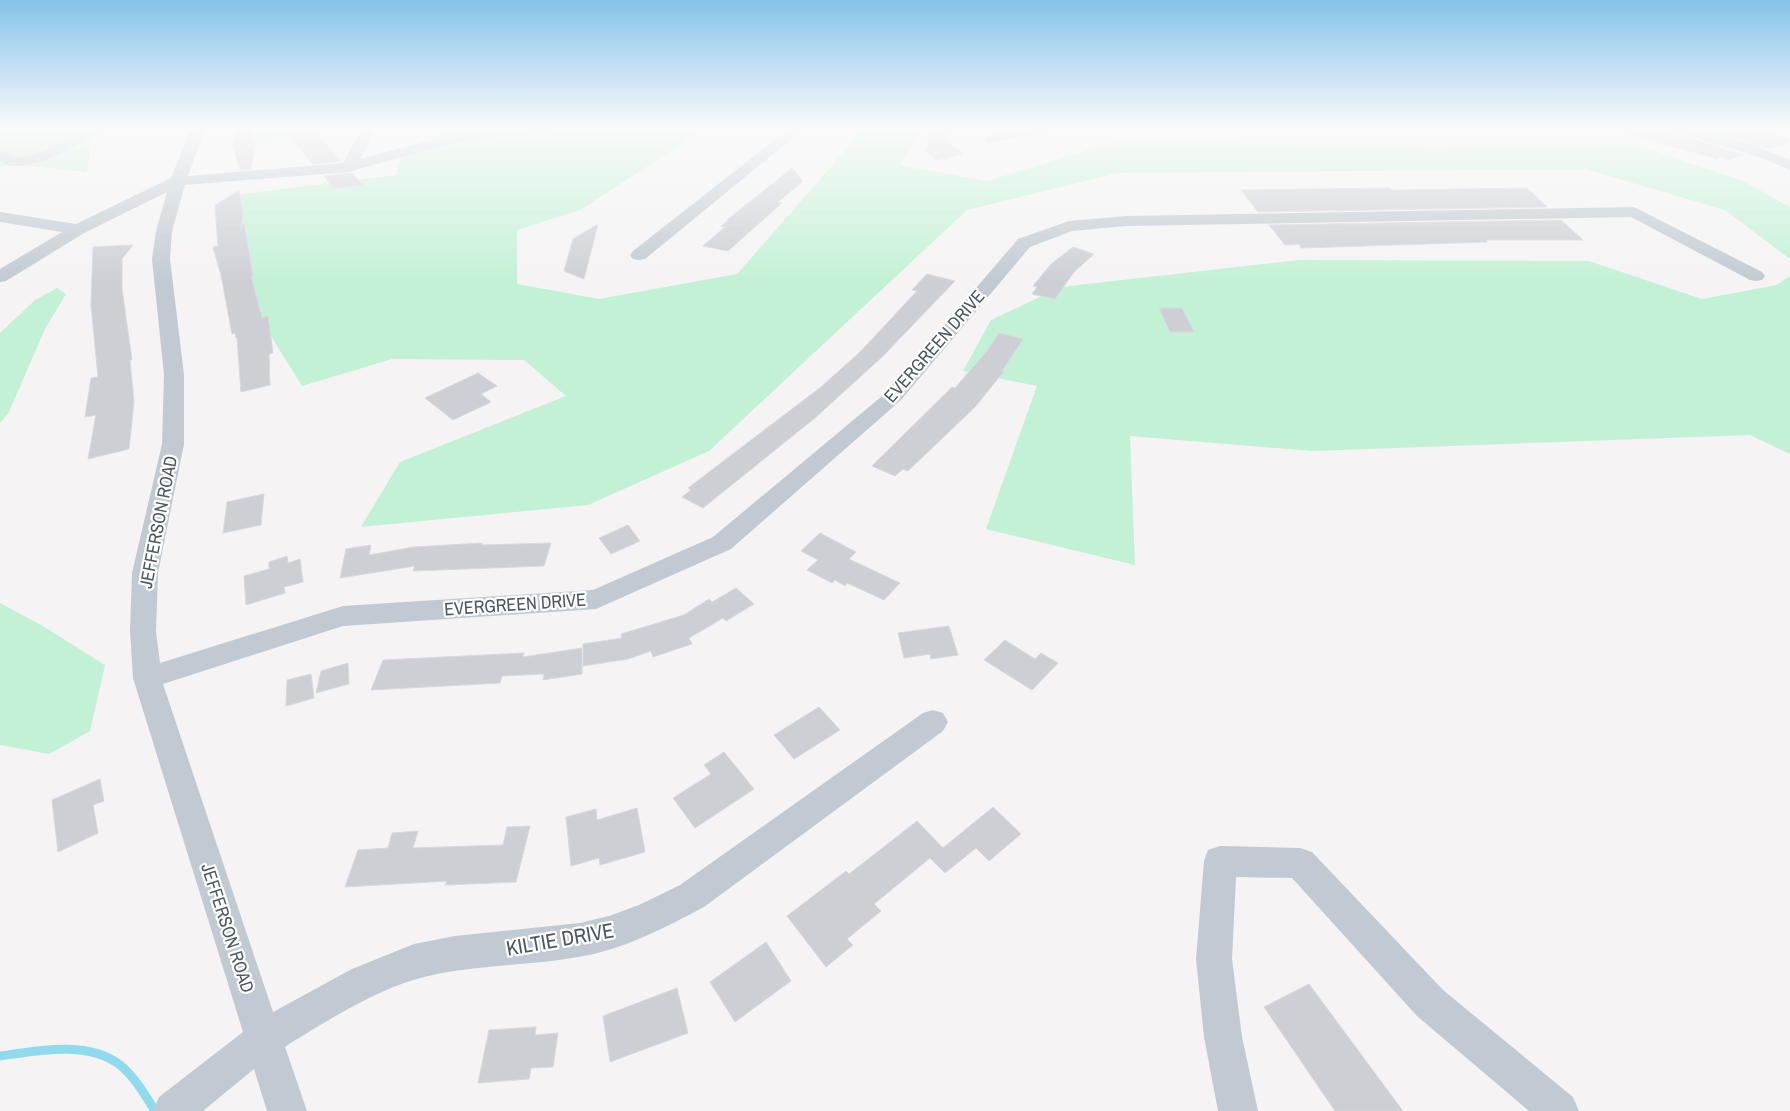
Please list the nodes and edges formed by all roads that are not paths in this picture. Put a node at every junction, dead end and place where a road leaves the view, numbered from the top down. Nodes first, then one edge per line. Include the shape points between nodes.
1 (192, 180) edge
2 (733, 180) edge
3 (178, 181) junction
4 (0, 217) edge
5 (78, 229) junction
6 (638, 255) dead end
7 (1756, 276) dead end
8 (0, 277) edge
9 (147, 678) junction
10 (933, 722) dead end
11 (264, 1040) junction
12 (173, 1111) edge
13 (287, 1111) edge
14 (1238, 1111) edge
15 (1559, 1111) edge

1 - 3 street
2 - 6 street
3 - 5 street
3 - 9 street, JEFFERSON ROAD via 164,231 161,259 175,408 173,444 146,573 142,631
4 - 5 street
5 - 8 street
7 - 9 street, EVERGREEN DRIVE via 1634,212 1136,221 1069,226 1024,243 894,396 722,543 596,598 343,616
9 - 11 street, JEFFERSON ROAD
10 - 11 street, KILTIE DRIVE via 692,896 654,916 616,932 580,940 457,953 414,962 340,995
11 - 12 street, KILTIE DRIVE
11 - 13 street, JEFFERSON ROAD
14 - 15 street via 1223,1037 1214,958 1220,861 1300,863 1430,1003

